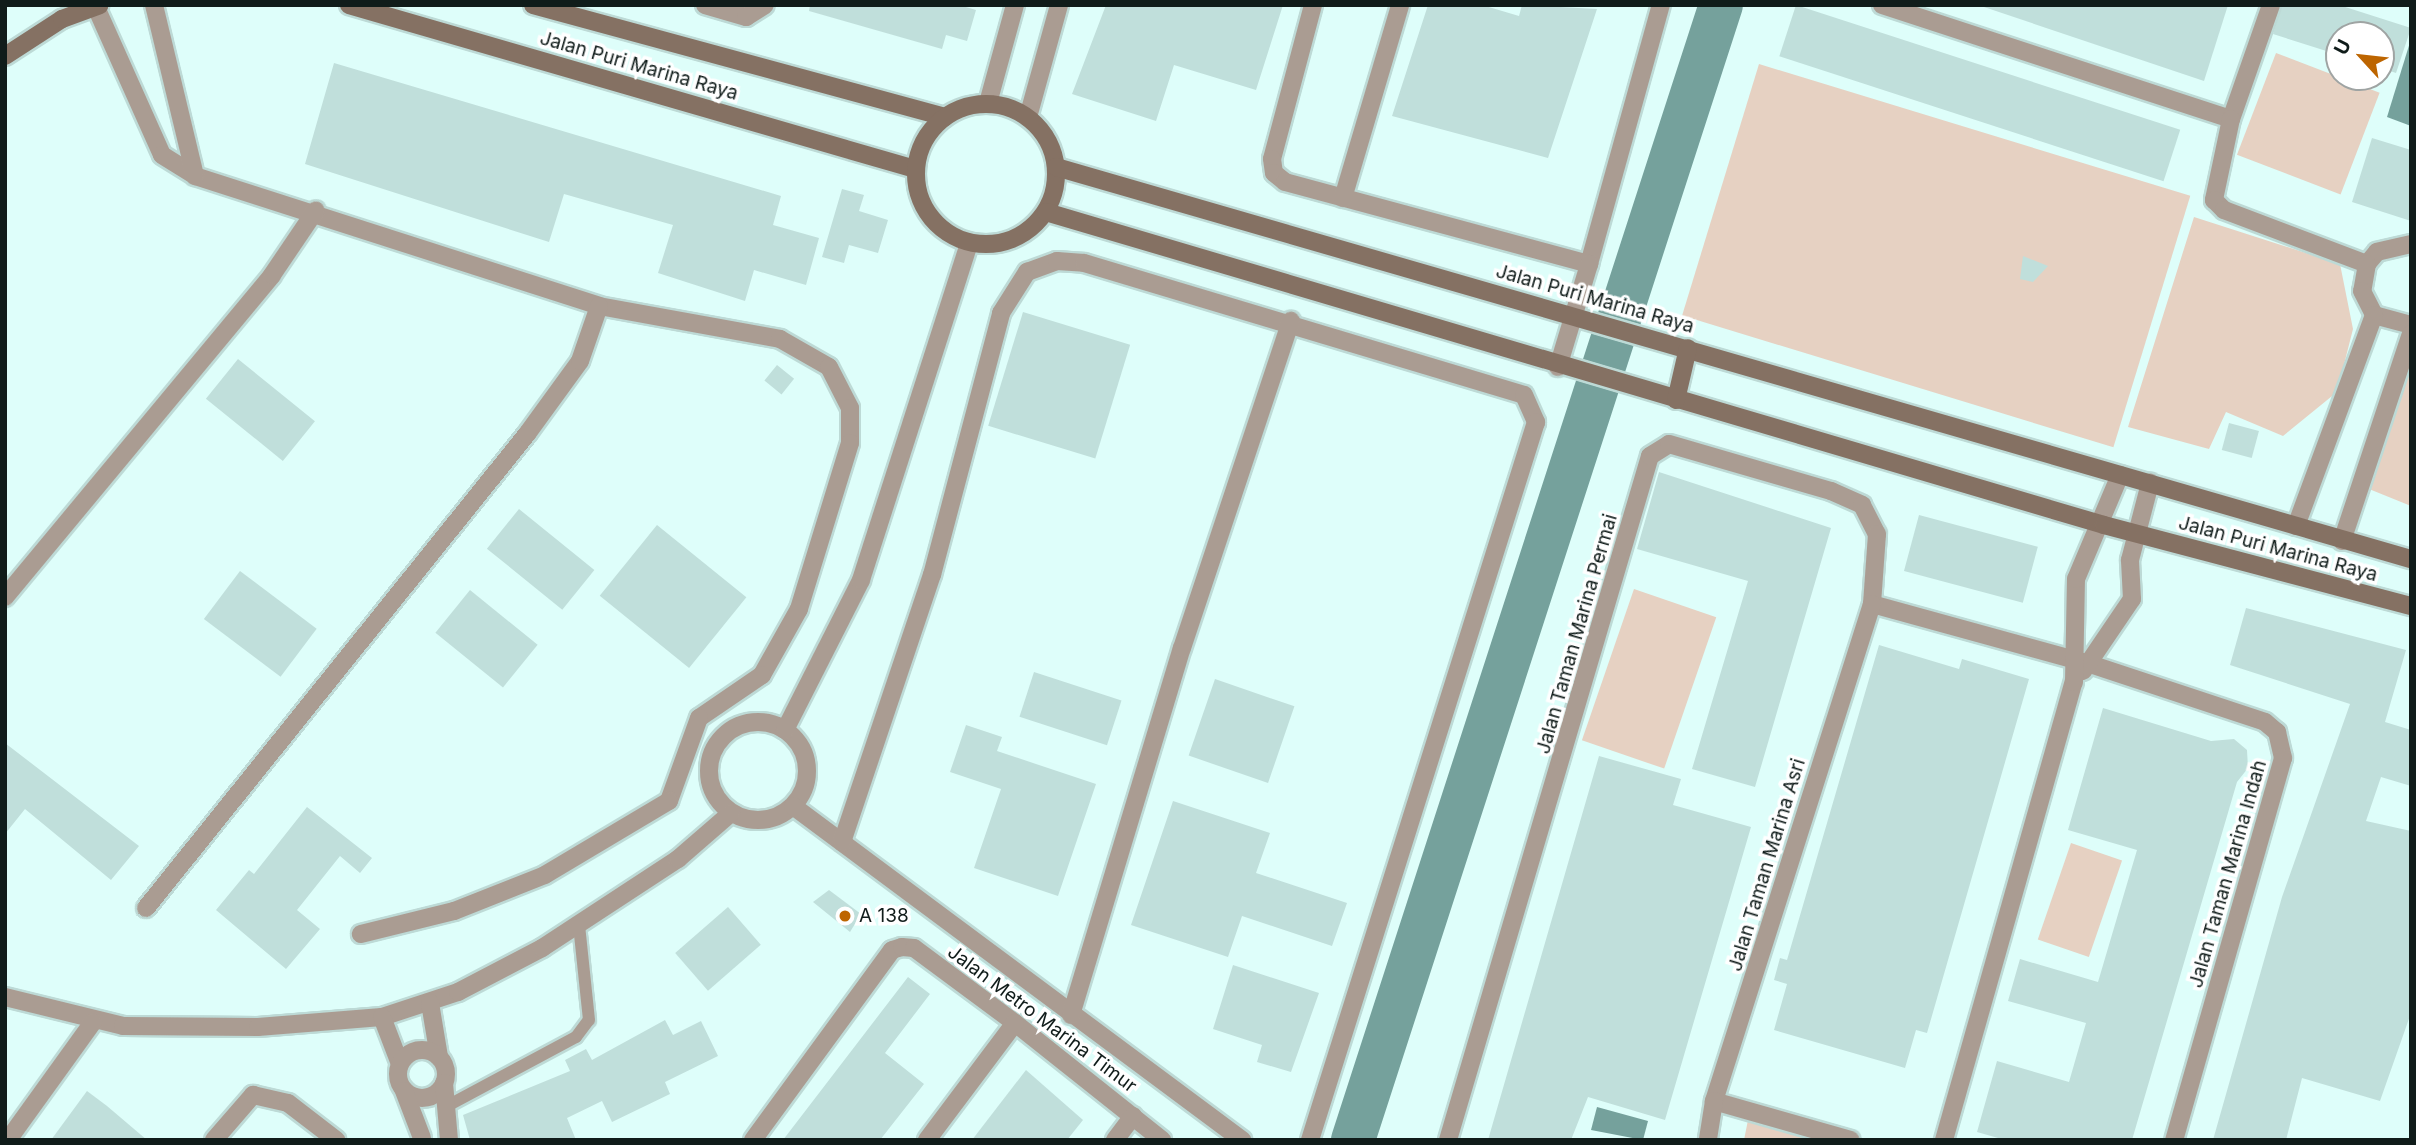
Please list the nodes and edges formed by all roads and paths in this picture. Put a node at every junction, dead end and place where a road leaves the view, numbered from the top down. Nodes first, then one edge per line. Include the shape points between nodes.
1 (154, 5) edge
2 (349, 5) edge
3 (533, 5) edge
4 (705, 5) edge
5 (765, 5) edge
6 (1015, 5) edge
7 (1059, 5) edge
8 (1313, 5) edge
9 (1400, 5) edge
10 (1661, 5) edge
11 (1882, 5) edge
12 (2271, 5) edge
13 (97, 6) edge
14 (5, 56) edge
15 (988, 103) junction
16 (945, 117) junction
17 (1028, 117) junction
18 (2231, 119) junction
19 (1056, 167) junction
20 (915, 169) junction
21 (195, 176) junction
22 (1343, 198) junction
23 (316, 210) junction
24 (1046, 212) junction
25 (969, 244) junction
26 (2411, 244) edge
27 (1589, 264) junction
28 (2367, 264) junction
29 (598, 306) junction
30 (1576, 314) junction
31 (2374, 315) junction
32 (1291, 321) junction
33 (2411, 325) edge
34 (2411, 334) edge
35 (1688, 348) junction
36 (1559, 366) junction
37 (1676, 400) junction
38 (2120, 475) junction
39 (2150, 483) junction
40 (2104, 525) junction
41 (2296, 526) junction
42 (2134, 533) junction
43 (2342, 541) junction
44 (2411, 559) edge
45 (5, 597) edge
46 (1871, 604) junction
47 (2411, 606) edge
48 (2070, 659) junction
49 (2090, 664) junction
50 (2074, 682) junction
51 (785, 730) junction
52 (793, 806) junction
53 (731, 813) junction
54 (842, 842) junction
55 (146, 908) dead end
56 (579, 925) junction
57 (361, 934) dead end
58 (5, 997) edge
59 (430, 1003) junction
60 (1072, 1015) junction
61 (382, 1017) junction
62 (93, 1022) junction
63 (1015, 1023) junction
64 (439, 1057) junction
65 (400, 1064) junction
66 (444, 1083) junction
67 (404, 1091) junction
68 (1714, 1101) junction
69 (449, 1105) junction
70 (1133, 1116) junction
71 (422, 1138) dead end
72 (8, 1140) edge
73 (214, 1140) edge
74 (337, 1140) edge
75 (449, 1140) edge
76 (753, 1140) edge
77 (927, 1140) edge
78 (1115, 1140) edge
79 (1162, 1140) edge
80 (1242, 1140) edge
81 (1310, 1140) edge
82 (1448, 1140) edge
83 (1708, 1140) edge
84 (1851, 1140) edge
85 (1944, 1140) edge
86 (2174, 1140) edge

1 - 21 street
2 - 20 street, Jalan Puri Marina Raya
3 - 16 street, Jalan Puri Marina Raya
4 - 5 street via 746,17
6 - 15 street
7 - 17 street
8 - 22 street via 1273,166 1285,182
9 - 22 street
10 - 27 street
11 - 18 street
12 - 18 street
13 - 14 street
13 - 21 street via 162,155
15 - 16 street
15 - 17 street
16 - 20 street via 920,149
17 - 19 street via 1047,140
18 - 28 street via 2214,200 2224,210
19 - 24 street
19 - 30 street, Jalan Puri Marina Raya
20 - 25 street via 928,216
21 - 23 street
22 - 27 street
23 - 29 street
23 - 45 street via 272,275
24 - 25 street via 1012,240
24 - 36 street, Jalan Puri Marina Raya
25 - 51 street via 862,580
26 - 28 street via 2390,245
27 - 30 street
28 - 31 street via 2362,291
29 - 55 street via 580,361 527,433
29 - 57 street via 780,339 829,367 843,385 850,443 799,609 762,676 699,719 669,801 545,875 454,911
30 - 35 street, Jalan Puri Marina Raya
30 - 36 street
31 - 33 street
31 - 41 street, Jalan Puri Marina Raya
32 - 54 street via 1084,263 1047,264 1027,272 1010,291 932,575
32 - 60 street via 1182,648
32 - 81 street via 1524,395 1537,416
34 - 43 street, Jalan Puri Marina Raya
35 - 37 street
35 - 38 street, Jalan Puri Marina Raya
36 - 37 street, Jalan Puri Marina Raya
37 - 40 street, Jalan Puri Marina Raya
38 - 39 street, Jalan Puri Marina Raya
38 - 40 street
39 - 41 street, Jalan Puri Marina Raya
39 - 42 street
40 - 42 street, Jalan Puri Marina Raya
40 - 48 street via 2076,579
41 - 43 street, Jalan Puri Marina Raya
42 - 47 street, Jalan Puri Marina Raya
42 - 49 street via 2132,598
43 - 44 street, Jalan Puri Marina Raya
46 - 48 street, Jalan Taman Marina Indah
46 - 68 street, Jalan Taman Marina Asri
46 - 82 street, Jalan Taman Marina Permai via 1877,534 1862,505 1670,444 1650,456
48 - 49 street, Jalan Taman Marina Indah
48 - 50 street
49 - 50 street
49 - 86 street, Jalan Taman Marina Indah via 2265,722 2281,744 2283,758
50 - 85 street
51 - 52 street via 807,766
51 - 53 street via 743,724 712,754 712,786
52 - 53 street via 774,818 752,821
52 - 54 street
53 - 56 street via 678,859
54 - 60 street
56 - 59 street
56 - 69 lane via 589,1020 576,1037
58 - 62 street
59 - 61 street
59 - 64 street
60 - 80 street
61 - 62 street via 189,1029
61 - 65 street
62 - 72 street
63 - 70 street, Jalan Metro Marina Timur
63 - 76 street, Jalan Metro Marina Timur via 914,948 892,950
63 - 77 street
64 - 65 street via 422,1049
64 - 66 street
65 - 67 street
66 - 67 street via 421,1098
66 - 69 street
67 - 71 street
68 - 83 street, Jalan Taman Marina Asri
68 - 84 street
69 - 75 street
70 - 78 street
70 - 79 street, Jalan Metro Marina Timur
73 - 74 street via 243,1101 268,1096 288,1103

